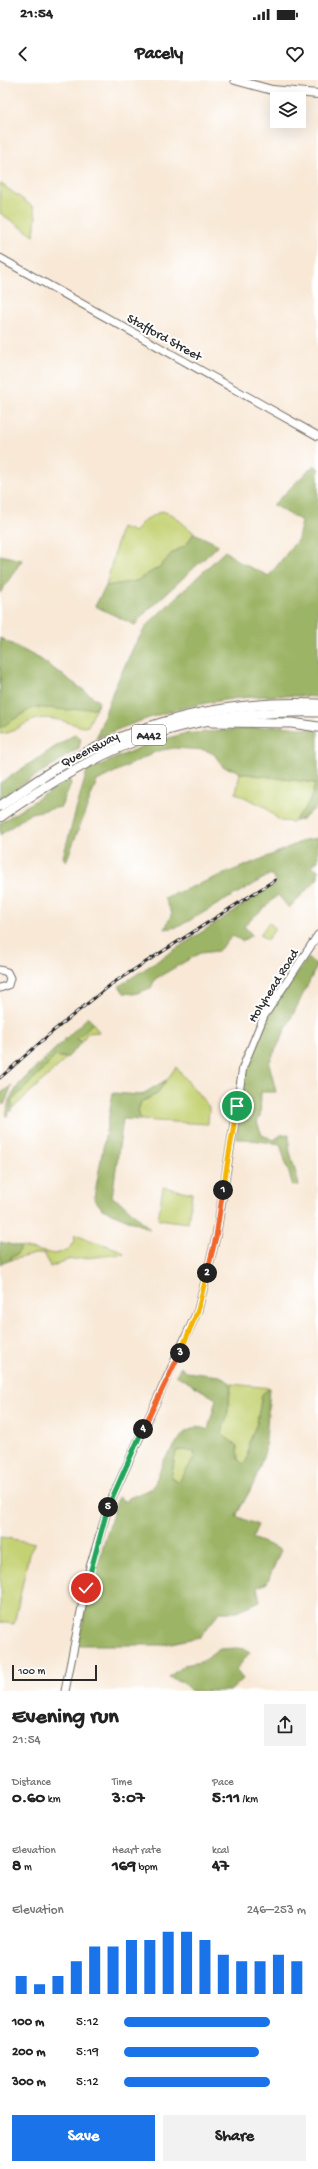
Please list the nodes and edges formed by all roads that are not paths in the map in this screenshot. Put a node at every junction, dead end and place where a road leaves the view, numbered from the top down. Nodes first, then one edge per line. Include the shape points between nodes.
1 (235, 80) edge
2 (318, 94) edge
3 (0, 258) edge
4 (318, 436) edge
5 (318, 704) edge
6 (318, 712) edge
7 (200, 721) junction
8 (318, 727) edge
9 (0, 806) edge
10 (0, 817) edge
11 (318, 935) edge
12 (0, 970) edge
13 (1, 989) edge
14 (65, 1691) edge

1 - 2 main road via 272,90
3 - 4 street, Stafford Street
5 - 9 highway, Queensway / A442 via 266,703 212,710 159,723 122,735 65,764
6 - 7 highway, Queensway / A442 via 265,712
7 - 8 highway, A442 via 292,723
7 - 10 highway, Queensway / A442 via 155,732 107,752 35,792
11 - 14 street, Holyhead Road via 264,1016 243,1067 216,1237 198,1310 110,1502 90,1567
12 - 13 street via 7,972 10,978 8,985

